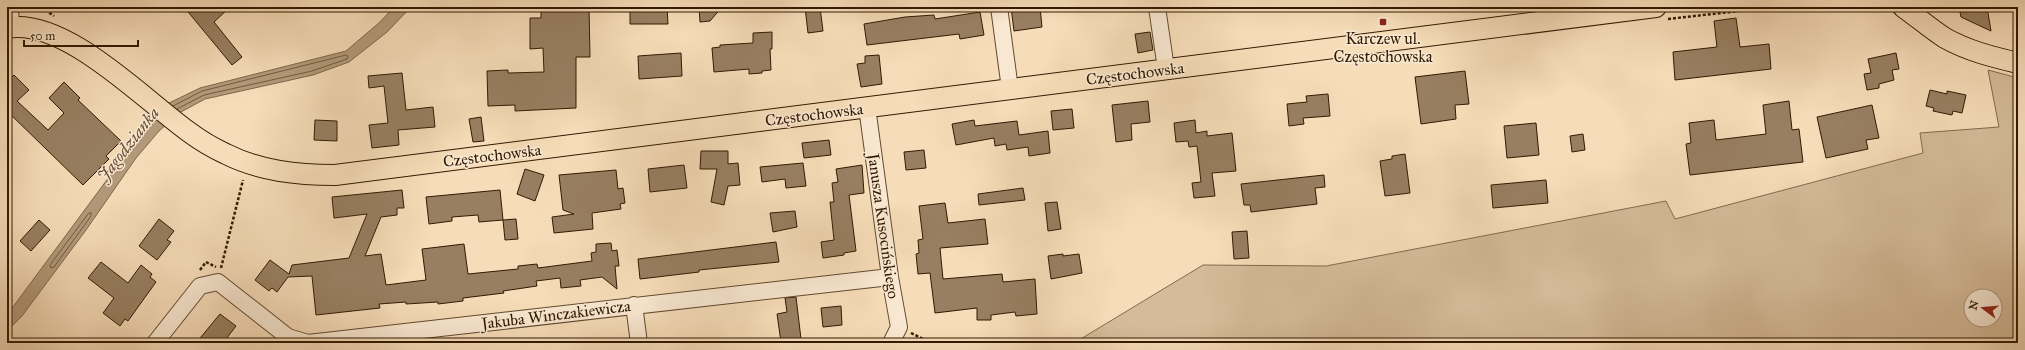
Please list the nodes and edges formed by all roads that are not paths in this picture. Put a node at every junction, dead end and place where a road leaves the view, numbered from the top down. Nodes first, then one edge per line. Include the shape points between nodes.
1 (10, 7) edge
2 (999, 7) edge
3 (1157, 7) edge
4 (1656, 7) edge
5 (1903, 7) edge
6 (1624, 9) edge
7 (9, 27) edge
8 (2018, 63) edge
9 (1166, 69) junction
10 (1010, 89) junction
11 (867, 107) junction
12 (890, 277) junction
13 (634, 305) junction
14 (155, 343) edge
15 (639, 343) edge
16 (891, 343) edge

1 - 7 street
2 - 10 street
3 - 9 street
4 - 6 main road, Częstochowska
5 - 8 main road via 1954,43 1976,52
6 - 9 main road, Częstochowska
7 - 11 main road, Częstochowska via 45,32 71,42 190,133 227,154 258,166 290,173 335,175
9 - 10 main road, Częstochowska
10 - 11 main road, Częstochowska
11 - 12 street, Janusza Kusocińskiego
12 - 13 street, Jakuba Winczakiewicza
12 - 16 street, Janusza Kusocińskiego via 898,327
13 - 14 street, Jakuba Winczakiewicza via 308,343 288,337 218,282 200,286
13 - 15 street

